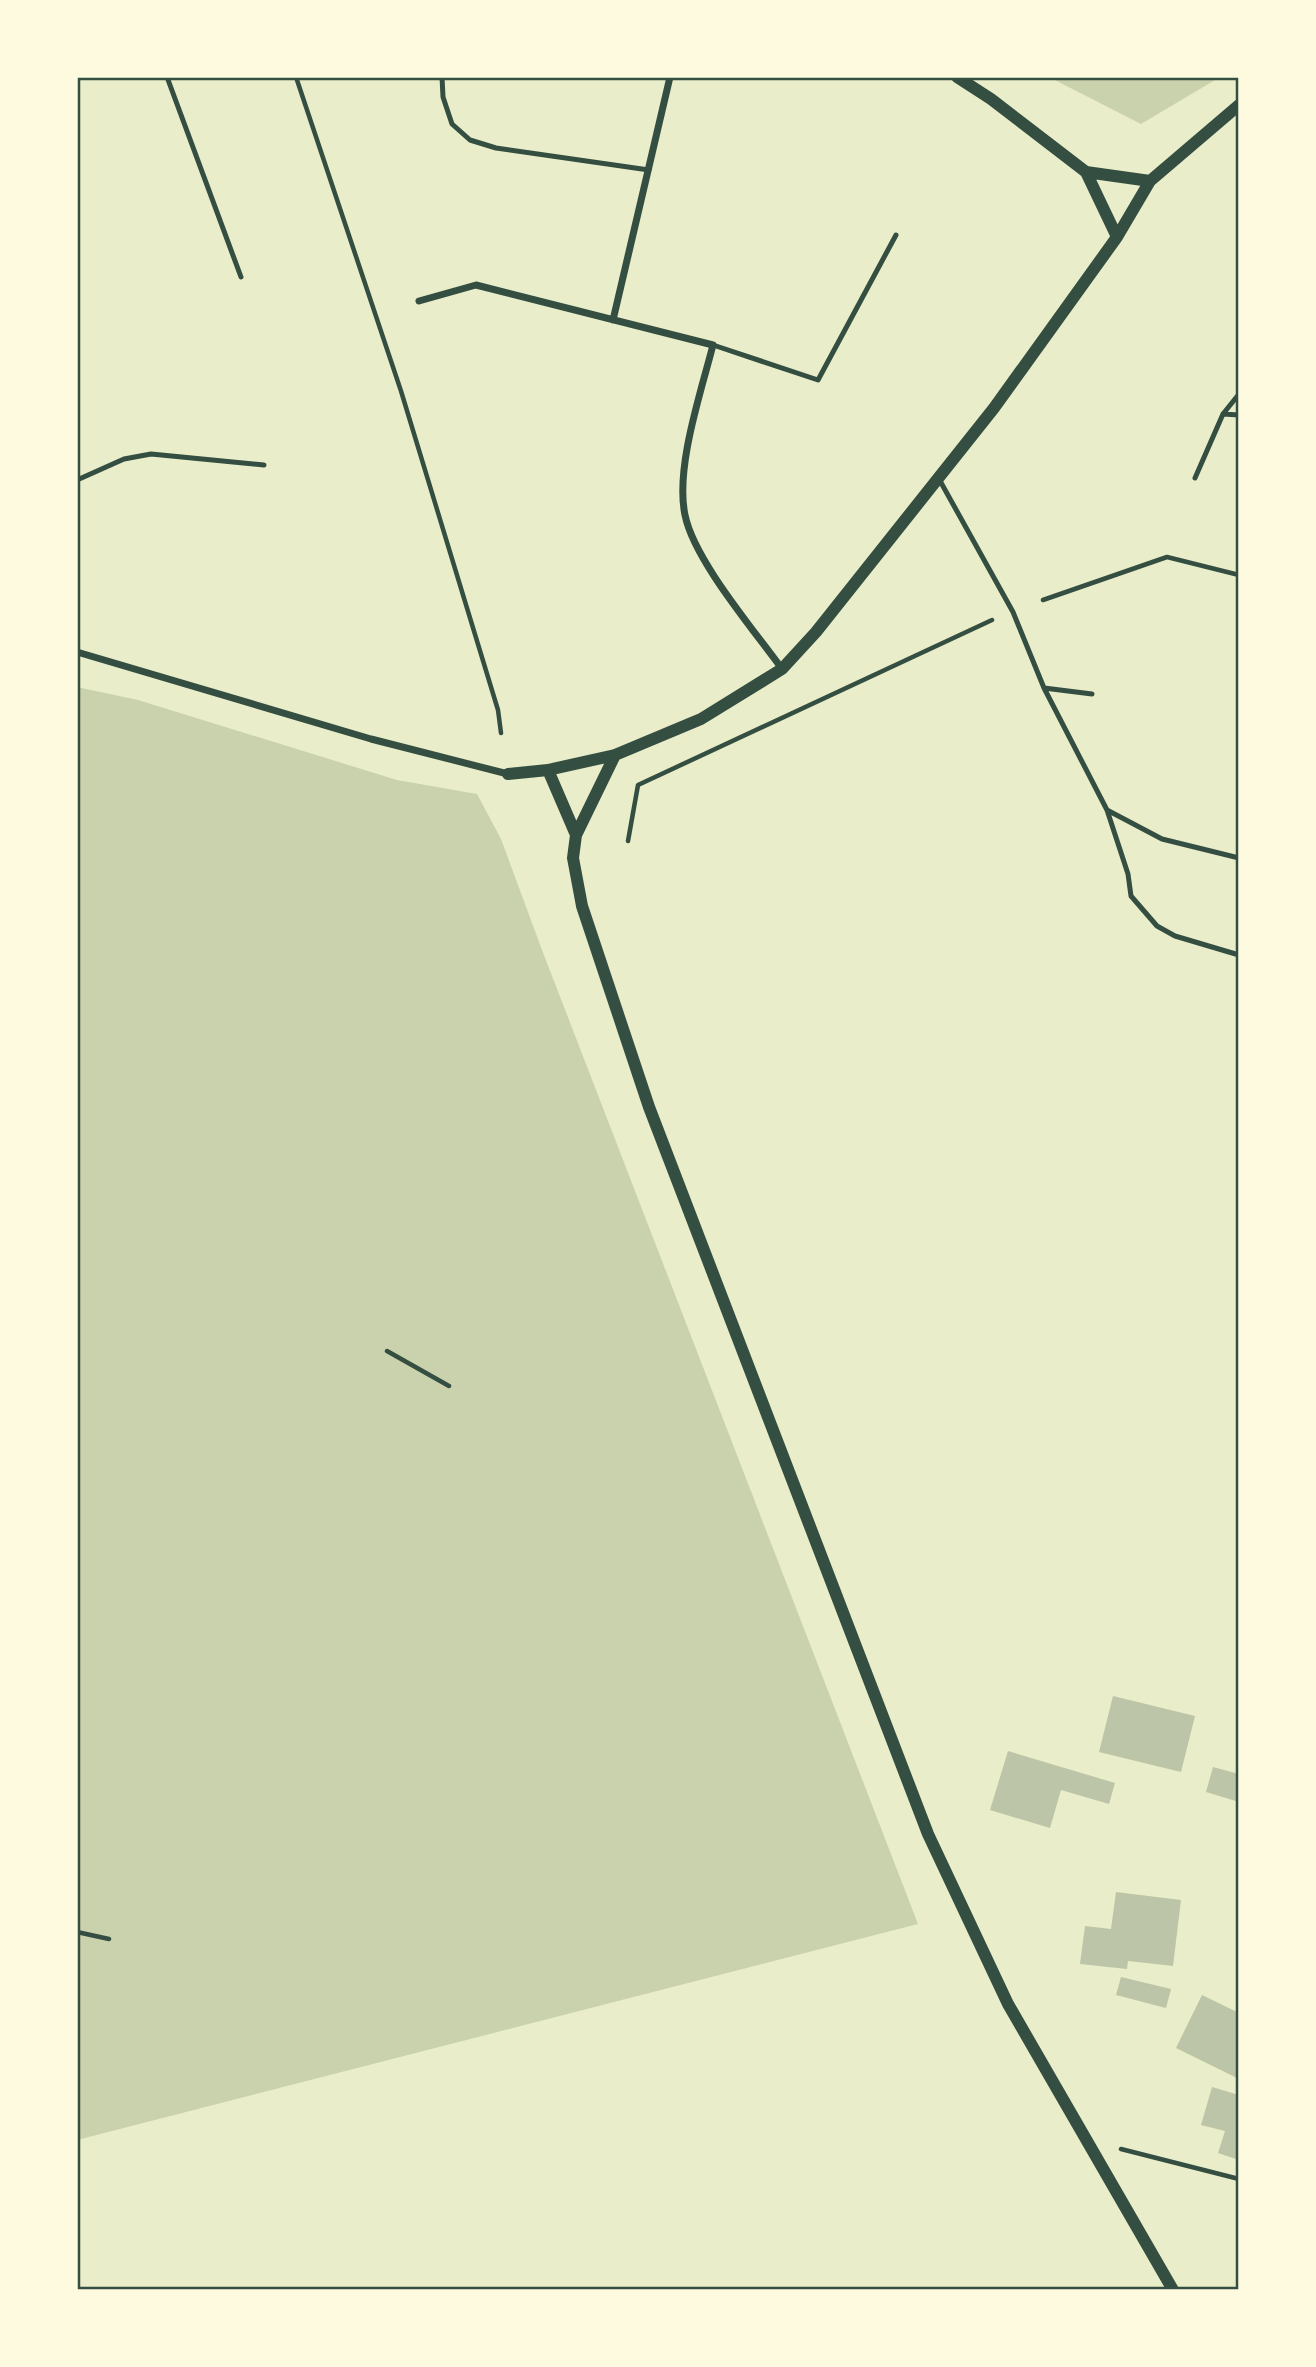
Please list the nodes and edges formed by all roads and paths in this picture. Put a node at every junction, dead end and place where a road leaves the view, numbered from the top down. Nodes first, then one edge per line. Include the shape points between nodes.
1 (167, 77) edge
2 (296, 77) edge
3 (442, 77) edge
4 (670, 77) edge
5 (957, 77) edge
6 (1239, 105) edge
7 (649, 170) junction
8 (1086, 172) junction
9 (1150, 181) junction
10 (896, 235) dead end
11 (1117, 237) junction
12 (241, 277) dead end
13 (419, 301) dead end
14 (613, 320) junction
15 (713, 345) junction
16 (1239, 394) edge
17 (1223, 414) junction
18 (1239, 415) edge
19 (264, 465) dead end
20 (939, 478) junction
21 (1195, 478) dead end
22 (77, 480) edge
23 (1239, 575) edge
24 (1043, 600) dead end
25 (995, 619) dead end
26 (77, 652) edge
27 (782, 669) junction
28 (1044, 688) junction
29 (1092, 694) dead end
30 (501, 733) dead end
31 (615, 755) junction
32 (548, 771) junction
33 (508, 774) joint
34 (1107, 810) junction
35 (576, 835) junction
36 (628, 841) dead end
37 (1239, 858) edge
38 (1239, 955) edge
39 (387, 1351) dead end
40 (449, 1387) dead end
41 (77, 1932) edge
42 (109, 1938) dead end
43 (1087, 2140) junction
44 (1239, 2179) edge
45 (1173, 2290) edge

1 - 12 lane
2 - 30 path via 401,391 499,710
3 - 7 lane via 452,124 470,141
4 - 7 street
5 - 8 street
6 - 9 street
7 - 14 street
8 - 9 street
8 - 11 street
9 - 11 street
10 - 15 lane via 818,380
11 - 20 street
13 - 14 street via 476,285
14 - 15 street
15 - 27 street via 688,453 685,515 702,556
16 - 17 lane
17 - 18 lane
17 - 21 lane
19 - 22 lane via 150,454 124,459
20 - 27 street
20 - 28 lane via 1013,611
23 - 24 path via 1167,557
25 - 36 path via 638,785
26 - 33 street via 370,739
27 - 31 street via 701,719
28 - 29 lane
28 - 34 lane
31 - 32 street
31 - 35 street
32 - 33 street
32 - 35 street
34 - 37 lane via 1162,839
34 - 38 lane via 1131,896 1140,909 1175,936
35 - 43 street via 573,858 582,906 649,1107 928,1834 1008,2004
39 - 40 path
41 - 42 path
43 - 44 path
43 - 45 street

